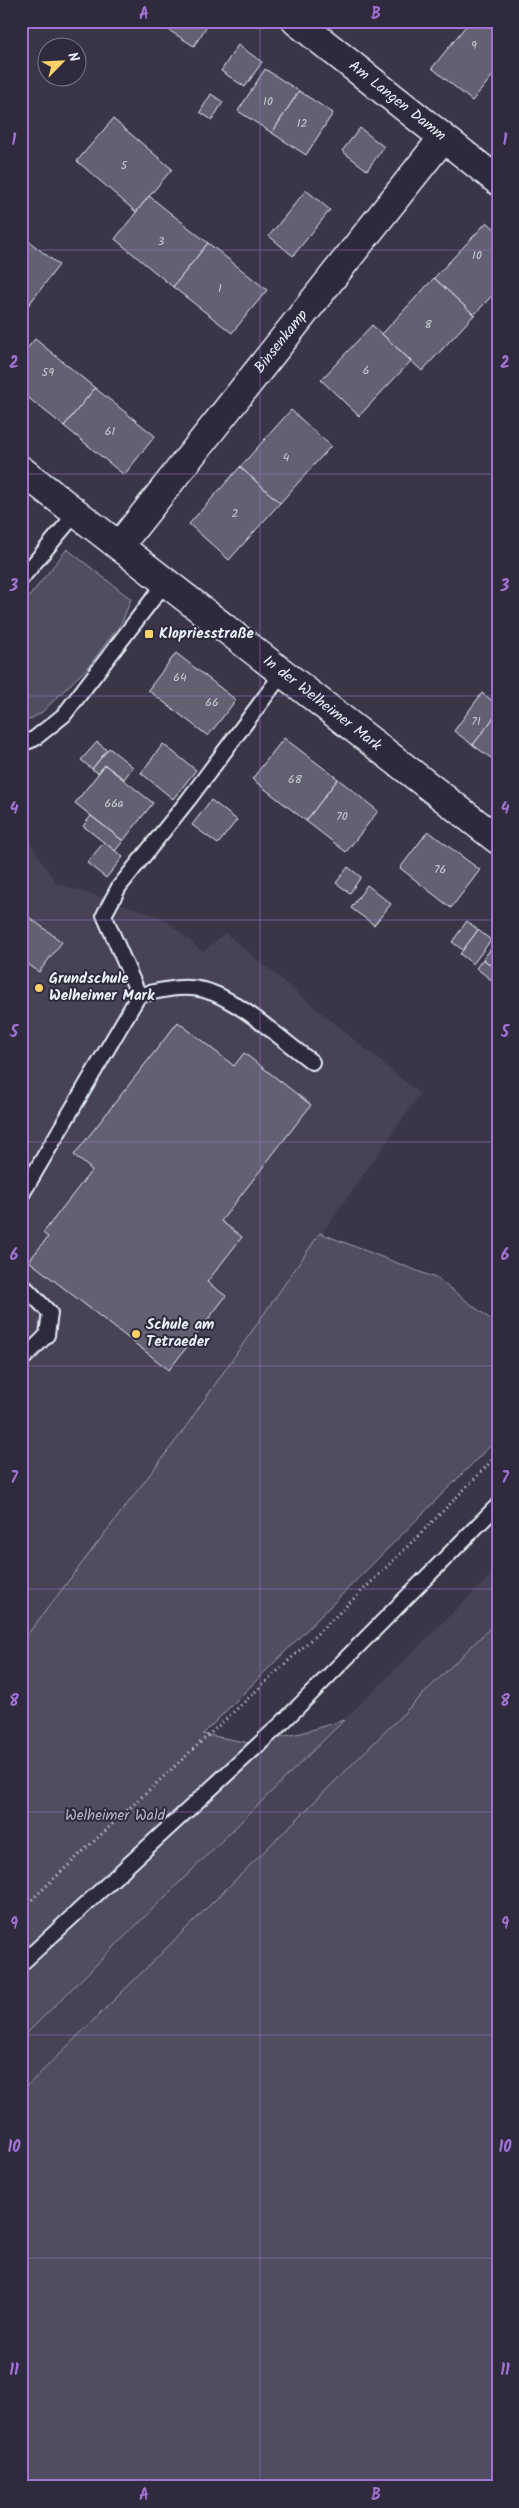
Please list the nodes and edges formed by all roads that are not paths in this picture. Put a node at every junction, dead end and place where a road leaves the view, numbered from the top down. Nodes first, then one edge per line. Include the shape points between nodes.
1 (296, 21) edge
2 (443, 138) junction
3 (498, 181) edge
4 (21, 470) edge
5 (76, 513) junction
6 (119, 546) junction
7 (21, 579) edge
8 (165, 583) junction
9 (282, 674) junction
10 (21, 744) edge
11 (498, 840) edge
12 (139, 995) junction
13 (312, 1062) dead end
14 (21, 1196) edge
15 (21, 1283) edge
16 (21, 1361) edge
17 (498, 1505) edge
18 (21, 1964) edge

1 - 2 street, Am Langen Damm
2 - 3 street, Am Langen Damm
2 - 6 street, Binsenkamp
4 - 5 street, In der Welheimer Mark
5 - 6 street, In der Welheimer Mark
5 - 7 lane
6 - 8 street, In der Welheimer Mark
8 - 9 street, In der Welheimer Mark
8 - 10 lane via 64,715 34,739
9 - 11 street, In der Welheimer Mark
9 - 12 lane via 189,799 118,887 104,915
12 - 13 lane via 174,988 203,989 228,1000
12 - 14 lane
15 - 16 lane via 50,1313 47,1336
17 - 18 lane via 282,1723

